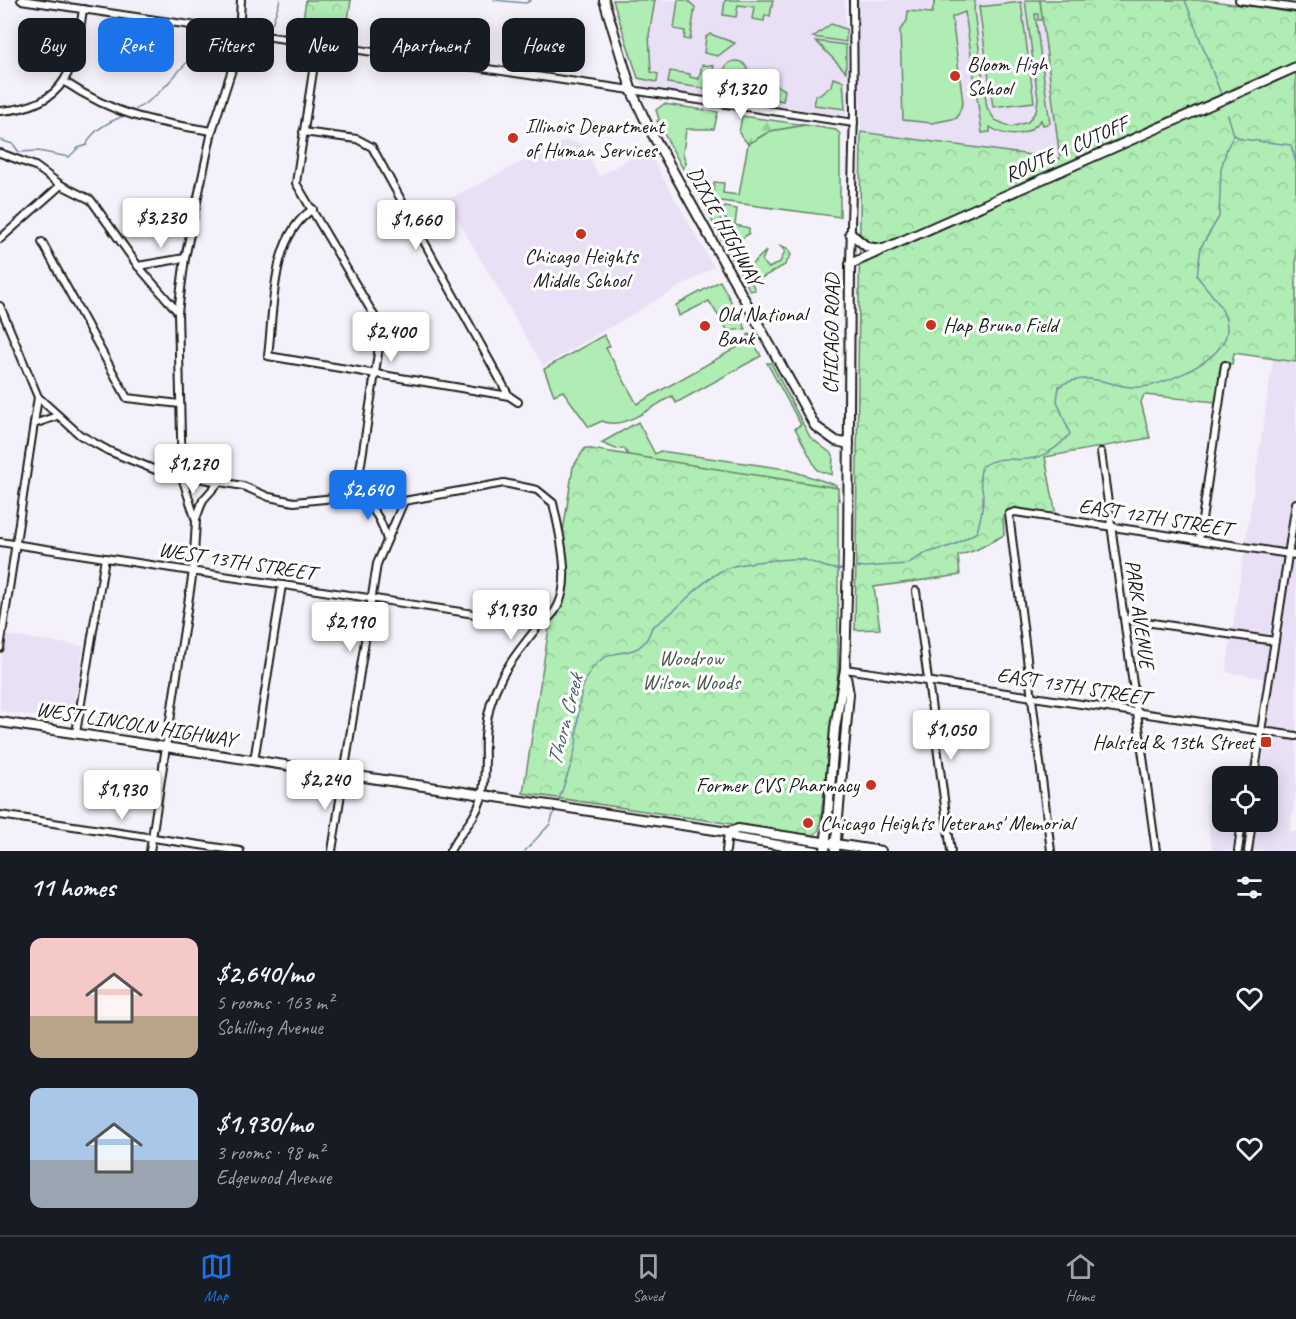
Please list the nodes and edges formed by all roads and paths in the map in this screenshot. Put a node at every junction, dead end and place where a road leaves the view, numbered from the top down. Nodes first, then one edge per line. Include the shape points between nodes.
1 (21, 0) edge
2 (241, 0) edge
3 (604, 0) edge
4 (853, 0) edge
5 (1239, 0) edge
6 (1296, 8) edge
7 (83, 9) junction
8 (241, 18) edge
9 (186, 25) edge
10 (358, 51) edge
11 (1296, 67) edge
12 (230, 72) edge
13 (313, 72) edge
14 (65, 82) junction
15 (632, 92) junction
16 (0, 111) edge
17 (854, 123) junction
18 (212, 131) junction
19 (303, 132) junction
20 (0, 153) edge
21 (61, 185) junction
22 (313, 209) junction
23 (850, 233) junction
24 (0, 239) edge
25 (42, 243) dead end
26 (882, 250) junction
27 (185, 258) junction
28 (850, 264) junction
29 (138, 266) junction
30 (0, 306) edge
31 (178, 312) junction
32 (1225, 365) dead end
33 (374, 372) junction
34 (509, 396) junction
35 (38, 397) junction
36 (518, 402) dead end
37 (180, 404) junction
38 (57, 416) junction
39 (34, 424) junction
40 (849, 444) junction
41 (1101, 452) dead end
42 (183, 477) junction
43 (219, 482) junction
44 (356, 496) junction
45 (404, 501) junction
46 (1296, 503) edge
47 (196, 521) junction
48 (1112, 527) junction
49 (387, 540) junction
50 (1199, 540) junction
51 (0, 542) edge
52 (16, 544) junction
53 (1288, 554) junction
54 (1296, 555) edge
55 (105, 558) junction
56 (193, 571) junction
57 (282, 585) junction
58 (916, 591) dead end
59 (371, 599) junction
60 (1125, 619) junction
61 (540, 624) junction
62 (1275, 641) junction
63 (0, 648) edge
64 (845, 669) junction
65 (928, 681) junction
66 (1030, 696) junction
67 (1138, 713) junction
68 (0, 722) edge
69 (1261, 730) junction
70 (76, 733) junction
71 (1296, 736) edge
72 (166, 747) junction
73 (254, 761) junction
74 (1256, 766) edge
75 (343, 775) junction
76 (482, 796) junction
77 (0, 815) edge
78 (728, 832) junction
79 (1241, 832) edge
80 (1251, 832) edge
81 (152, 838) junction
82 (825, 847) edge
83 (835, 847) edge
84 (150, 851) edge
85 (240, 851) edge
86 (332, 851) edge
87 (450, 851) edge
88 (726, 851) edge
89 (816, 851) edge
90 (881, 851) edge
91 (951, 851) edge
92 (1051, 851) edge
93 (1156, 851) edge
94 (1238, 851) edge
95 (1248, 851) edge

1 - 7 street
2 - 8 street
3 - 15 main road, DIXIE HIGHWAY
4 - 17 street, CHICAGO ROAD
5 - 6 street
7 - 9 street
7 - 14 street via 76,54
10 - 15 street
11 - 26 main road, ROUTE 1 CUTOFF
12 - 18 street
13 - 19 street
14 - 16 street via 32,106
14 - 18 street via 89,98 136,117
15 - 17 street
15 - 40 main road, DIXIE HIGHWAY via 815,426
17 - 23 street, CHICAGO ROAD
18 - 27 street
19 - 22 street via 296,183
19 - 34 street via 357,139 372,147
20 - 21 street via 35,166
21 - 24 street
21 - 29 street via 91,200
22 - 33 street via 380,326
22 - 33 street via 300,217 281,251 268,356
23 - 26 main road via 867,247
23 - 28 street, CHICAGO ROAD
25 - 37 street via 127,398
26 - 28 main road, ROUTE 1 CUTOFF
27 - 29 street
27 - 31 street
28 - 40 main road, CHICAGO ROAD
29 - 31 street
30 - 35 street
31 - 37 street
32 - 50 street
33 - 34 street
33 - 44 street
34 - 36 street
35 - 38 street
35 - 39 street
37 - 42 street
38 - 39 street
38 - 42 street via 109,451
39 - 52 street
40 - 64 main road, CHICAGO ROAD
41 - 48 street, PARK AVENUE
42 - 43 street
42 - 47 street
43 - 44 street via 294,502
43 - 47 street via 203,500
44 - 45 street
44 - 49 street via 378,515
45 - 49 street
45 - 61 street via 504,483 537,490 553,503 565,567 560,600
46 - 53 street
47 - 56 street
48 - 50 street, EAST 12TH STREET
48 - 60 street, PARK AVENUE
48 - 66 street, EAST 12TH STREET via 1009,514
49 - 59 street via 377,564
50 - 53 street, EAST 12TH STREET
51 - 52 street, WEST 13TH STREET
52 - 55 street, WEST 13TH STREET
52 - 63 street
53 - 54 street, EAST 12TH STREET
53 - 62 street
55 - 56 street, WEST 13TH STREET
55 - 70 street
56 - 57 street, WEST 13TH STREET
56 - 72 street
57 - 59 street, WEST 13TH STREET
57 - 73 street
58 - 65 street
59 - 61 street, WEST 13TH STREET
59 - 75 street
60 - 62 street
60 - 67 street, PARK AVENUE
61 - 76 street via 495,687 485,733
62 - 69 street
64 - 65 street, EAST 13TH STREET
64 - 82 main road, CHICAGO ROAD via 835,728
64 - 83 main road, CHICAGO ROAD via 849,694
65 - 66 street, EAST 13TH STREET
65 - 91 street
66 - 67 street, EAST 13TH STREET
66 - 92 street
67 - 69 street, EAST 13TH STREET
67 - 93 street, PARK AVENUE
68 - 70 main road, WEST LINCOLN HIGHWAY
69 - 71 street, EAST 13TH STREET
69 - 74 street
70 - 72 main road, WEST LINCOLN HIGHWAY
72 - 73 main road, WEST LINCOLN HIGHWAY
72 - 81 street
73 - 75 main road, WEST LINCOLN HIGHWAY
75 - 76 main road, WEST LINCOLN HIGHWAY
75 - 86 street
76 - 78 main road, WEST LINCOLN HIGHWAY
76 - 87 street via 474,819
77 - 81 street
78 - 82 main road, WEST LINCOLN HIGHWAY via 738,829
78 - 88 street
78 - 89 main road, WEST LINCOLN HIGHWAY via 735,838
79 - 94 street
80 - 95 street
81 - 84 street
81 - 85 street
82 - 83 main road, WEST LINCOLN HIGHWAY
83 - 90 main road, WEST LINCOLN HIGHWAY

